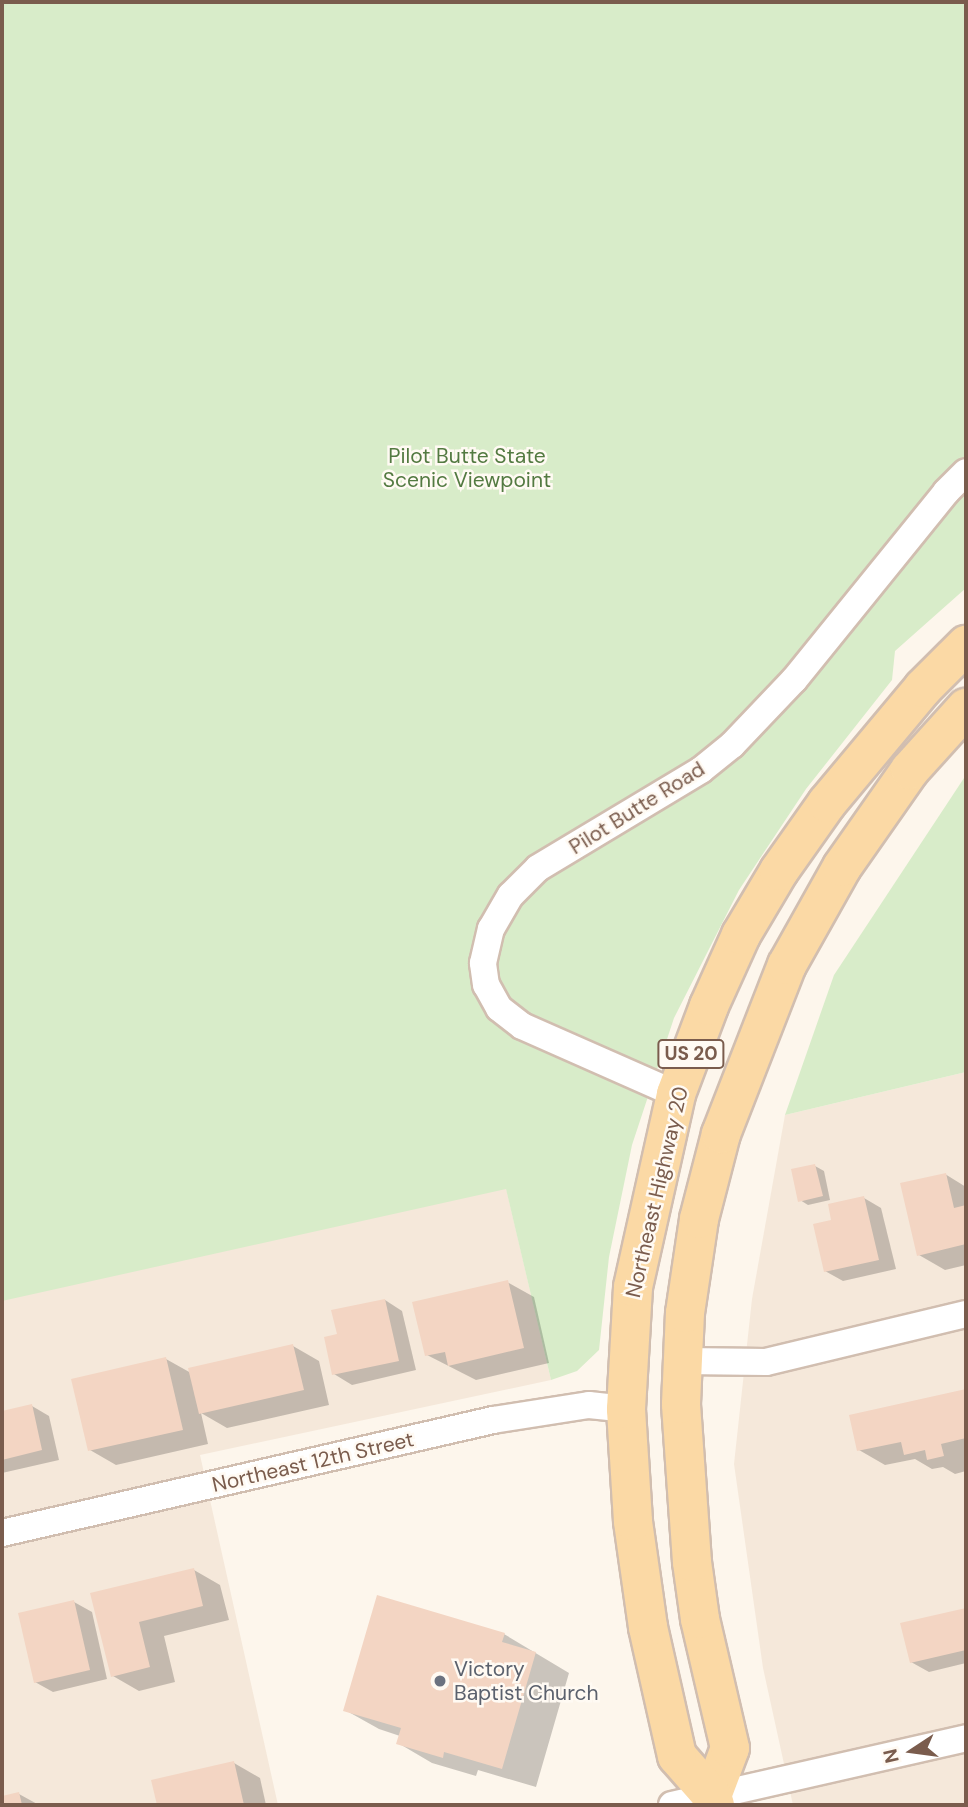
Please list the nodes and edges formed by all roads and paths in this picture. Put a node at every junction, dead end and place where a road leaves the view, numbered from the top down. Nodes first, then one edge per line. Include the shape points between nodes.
1 (966, 472) edge
2 (966, 645) edge
3 (966, 708) edge
4 (676, 1094) junction
5 (685, 1314) junction
6 (966, 1314) edge
7 (684, 1361) junction
8 (626, 1409) junction
9 (2, 1533) edge
10 (966, 1738) edge
11 (713, 1801) edge
12 (671, 1805) edge

1 - 4 street, Pilot Butte Road via 794,680 732,746 701,770 538,868 511,895 491,929 483,963 486,985 499,1008 522,1026
2 - 4 main road, Northeast Highway 20 / US 20 via 875,744 779,871 736,947
3 - 5 main road, US 20 via 910,770 850,856 787,965 721,1134 699,1219
4 - 5 main road via 698,1107 702,1117 676,1232
4 - 8 main road, Northeast Highway 20 / US 20 via 633,1287
5 - 7 main road, US 20
6 - 7 street via 766,1362
7 - 11 main road, US 20 via 681,1404 692,1562 700,1619 730,1748
8 - 9 street, Northeast 12th Street via 589,1405 493,1420
8 - 11 main road, US 20 via 648,1627 677,1756
10 - 11 street
11 - 12 street

